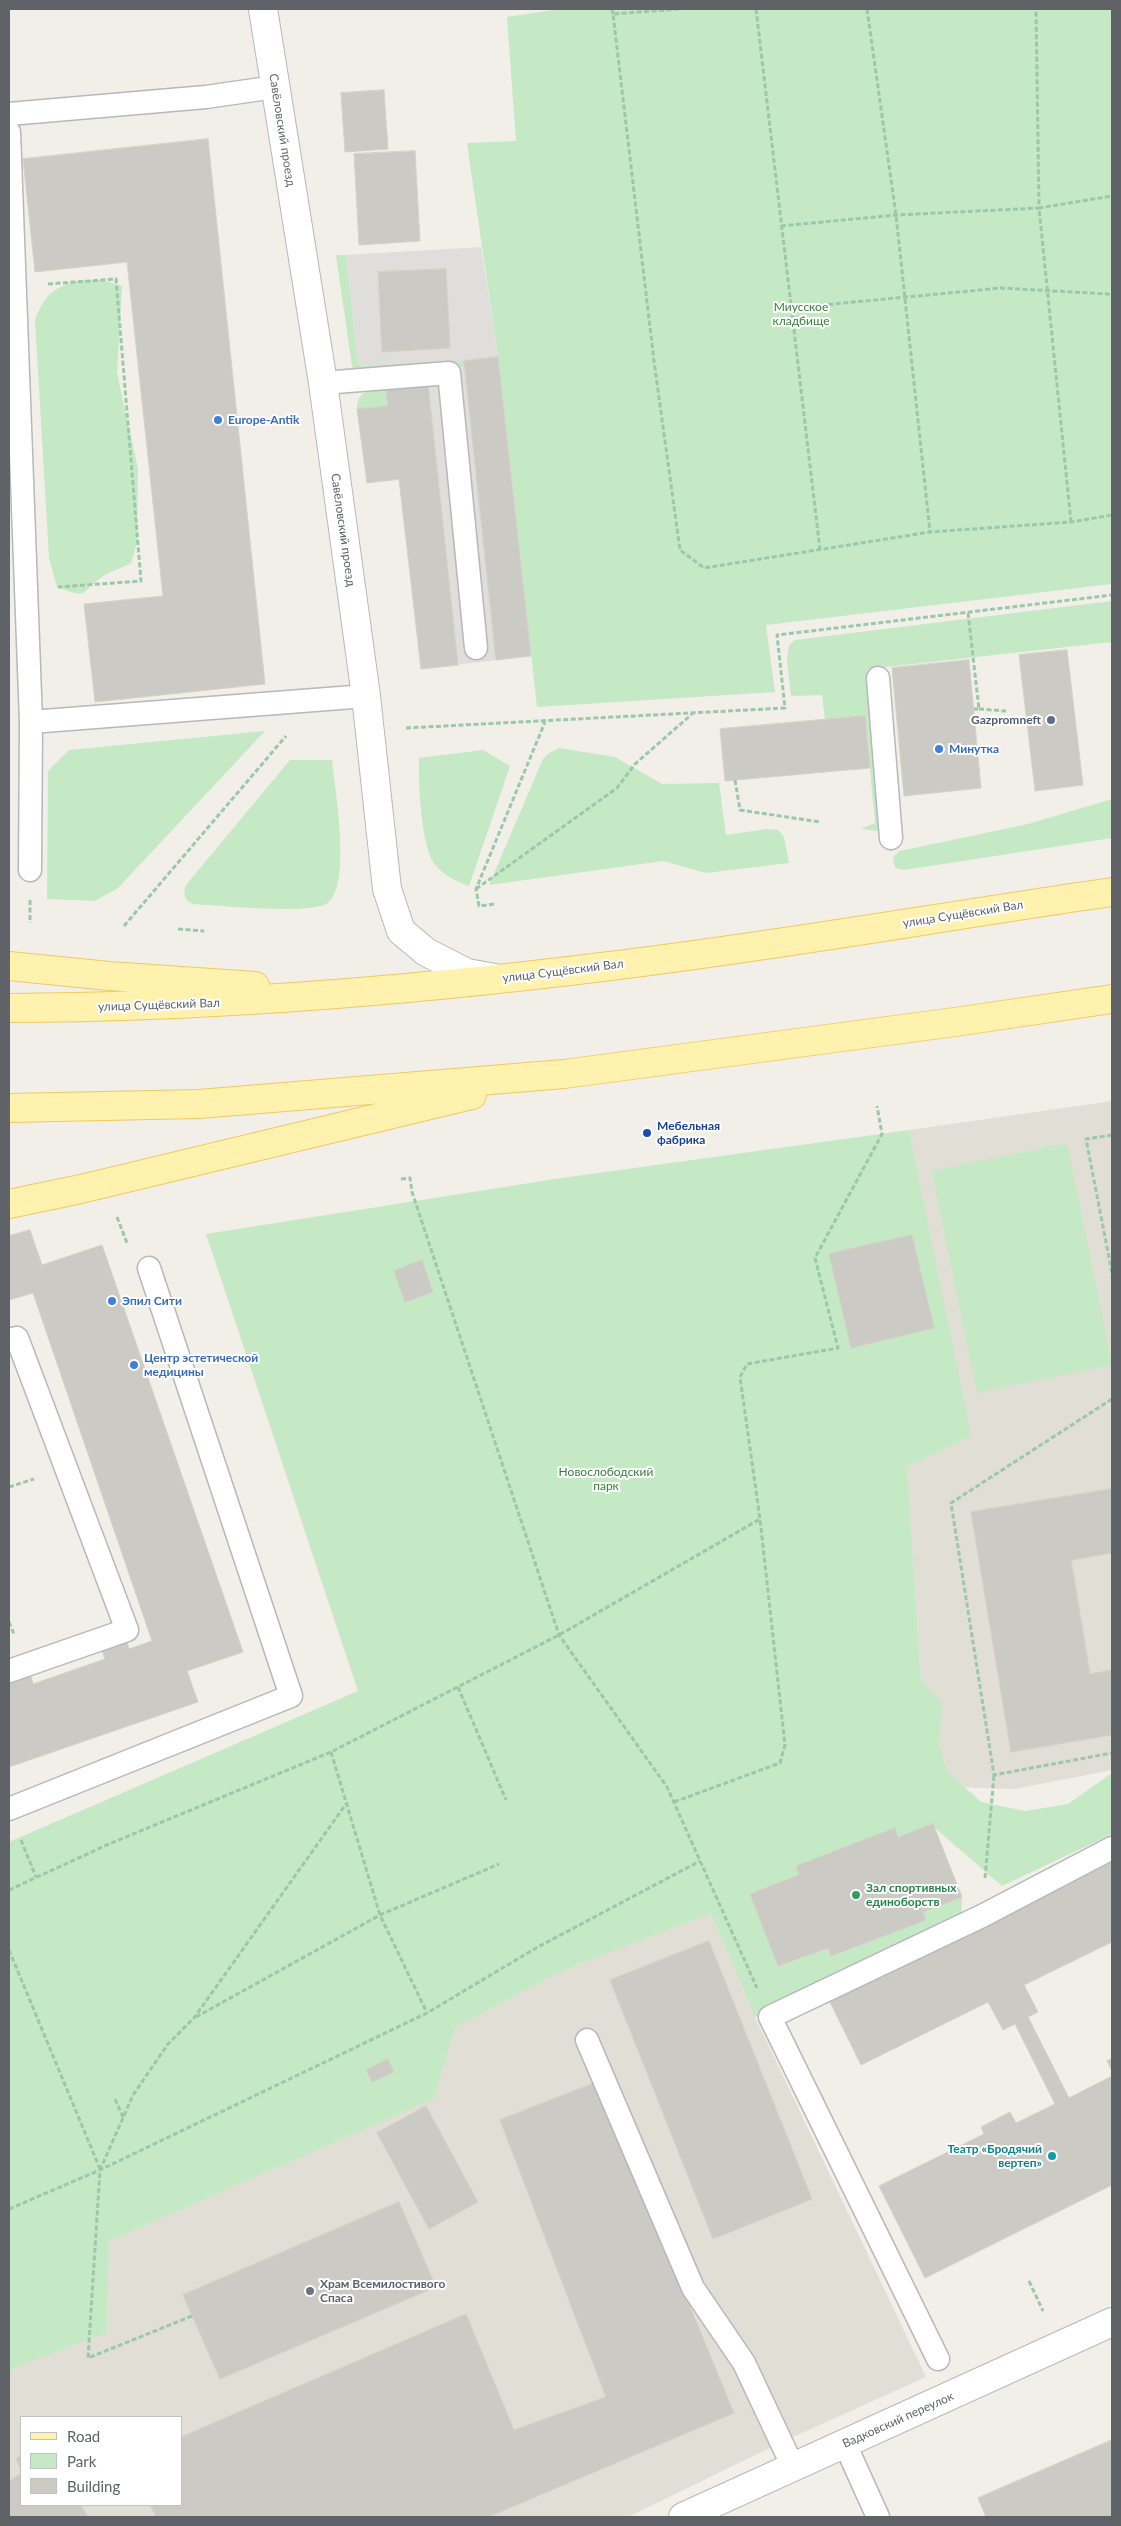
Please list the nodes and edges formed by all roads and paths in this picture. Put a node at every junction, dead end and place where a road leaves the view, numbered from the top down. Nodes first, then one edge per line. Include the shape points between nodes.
1 (263, 9) edge
2 (612, 9) edge
3 (679, 9) edge
4 (756, 9) edge
5 (867, 9) edge
6 (1036, 9) edge
7 (613, 14) junction
8 (275, 87) junction
9 (9, 114) edge
10 (9, 132) edge
11 (1112, 196) edge
12 (1039, 208) junction
13 (896, 215) junction
14 (781, 226) junction
15 (15, 287) junction
16 (1049, 290) junction
17 (906, 296) junction
18 (1112, 297) edge
19 (791, 308) junction
20 (323, 383) junction
21 (1112, 515) edge
22 (1071, 522) junction
23 (930, 532) junction
24 (820, 550) junction
25 (26, 590) junction
26 (1112, 594) edge
27 (968, 613) junction
28 (476, 648) dead end
29 (878, 678) dead end
30 (366, 696) junction
31 (304, 701) junction
32 (974, 709) dead end
33 (979, 709) junction
34 (1006, 711) dead end
35 (694, 713) junction
36 (545, 721) junction
37 (32, 722) junction
38 (398, 728) dead end
39 (735, 780) dead end
40 (820, 822) dead end
41 (891, 838) dead end
42 (30, 870) dead end
43 (476, 889) junction
44 (1112, 892) edge
45 (494, 904) dead end
46 (124, 926) dead end
47 (178, 929) dead end
48 (204, 931) dead end
49 (9, 966) edge
50 (509, 978) junction
51 (401, 989) junction
52 (1112, 999) edge
53 (9, 1008) edge
54 (564, 1074) junction
55 (877, 1106) dead end
56 (9, 1108) edge
57 (1112, 1135) edge
58 (400, 1179) dead end
59 (9, 1204) edge
60 (148, 1268) dead end
61 (1112, 1273) edge
62 (9, 1340) edge
63 (1112, 1399) edge
64 (760, 1519) junction
65 (559, 1635) junction
66 (9, 1671) edge
67 (458, 1687) junction
68 (331, 1752) junction
69 (1112, 1754) edge
70 (994, 1775) junction
71 (506, 1800) dead end
72 (674, 1802) junction
73 (346, 1804) junction
74 (9, 1809) edge
75 (1112, 1848) edge
76 (700, 1861) junction
77 (499, 1864) dead end
78 (36, 1877) junction
79 (9, 1890) edge
80 (380, 1915) junction
81 (982, 1916) junction
82 (9, 1950) edge
83 (427, 2013) junction
84 (194, 2018) junction
85 (770, 2018) junction
86 (587, 2040) dead end
87 (115, 2099) dead end
88 (123, 2118) junction
89 (100, 2170) junction
90 (9, 2209) edge
91 (1029, 2281) dead end
92 (1043, 2311) dead end
93 (192, 2316) dead end
94 (1112, 2322) edge
95 (938, 2359) dead end
96 (846, 2444) junction
97 (793, 2467) junction
98 (684, 2517) edge
99 (878, 2517) edge

1 - 8 street, Савёловский проезд
2 - 7 path
3 - 7 path
4 - 14 path
5 - 13 path
6 - 12 path
7 - 24 path via 652,351 680,550 704,568
8 - 9 lane
8 - 20 street, Савёловский проезд
10 - 15 lane
11 - 12 path
12 - 13 path
12 - 16 path
13 - 14 path
13 - 17 path
14 - 19 path
15 - 25 lane
15 - 25 path via 116,279 141,581
16 - 17 path via 1001,288
16 - 18 path via 1108,294
16 - 22 path
17 - 19 path
17 - 23 path
19 - 24 path
20 - 28 lane via 449,374
20 - 30 street, Савёловский проезд
21 - 22 path
22 - 23 path
23 - 24 path
25 - 37 lane
26 - 27 path
27 - 33 path
27 - 35 path via 778,635 785,708
29 - 41 lane
30 - 31 lane
30 - 50 street, Савёловский проезд via 387,889 401,931 446,964 488,978
31 - 37 lane
31 - 46 path via 294,726
32 - 33 path
33 - 34 path
35 - 36 path
35 - 43 path via 636,764 617,788
36 - 38 path
36 - 43 path
37 - 42 lane
39 - 40 path via 740,810
43 - 45 path via 479,906
44 - 50 main road, улица Сущёвский Вал via 688,955
47 - 48 path
49 - 51 main road via 263,986
50 - 51 main road, улица Сущёвский Вал
51 - 53 main road, улица Сущёвский Вал via 120,1008
52 - 54 main road
54 - 56 main road via 199,1104
54 - 59 main road
55 - 64 path via 882,1134 815,1258 838,1348 747,1364 740,1377
57 - 61 path via 1086,1139
58 - 65 path via 410,1178
60 - 74 lane via 291,1696
62 - 66 lane via 17,1338 127,1630
63 - 70 path via 951,1503
64 - 65 path
64 - 72 path via 785,1744 780,1763
65 - 67 path
65 - 72 path
67 - 68 path
67 - 71 path
68 - 73 path
68 - 78 path
69 - 70 path
70 - 81 path
72 - 76 path
73 - 80 path
73 - 84 path
74 - 78 path
75 - 81 lane
76 - 83 path via 536,1948
76 - 85 path
77 - 80 path
78 - 79 path
80 - 83 path
80 - 84 path
81 - 85 lane
82 - 89 path
83 - 89 path
84 - 88 path via 168,2044 133,2095
85 - 95 lane
86 - 97 lane via 693,2288 744,2363
87 - 88 path
88 - 89 path
89 - 90 path
89 - 93 path via 88,2358
91 - 92 path
94 - 96 street, Вадковский переулок
96 - 97 street, Вадковский переулок
96 - 99 lane
97 - 98 street, Вадковский переулок

